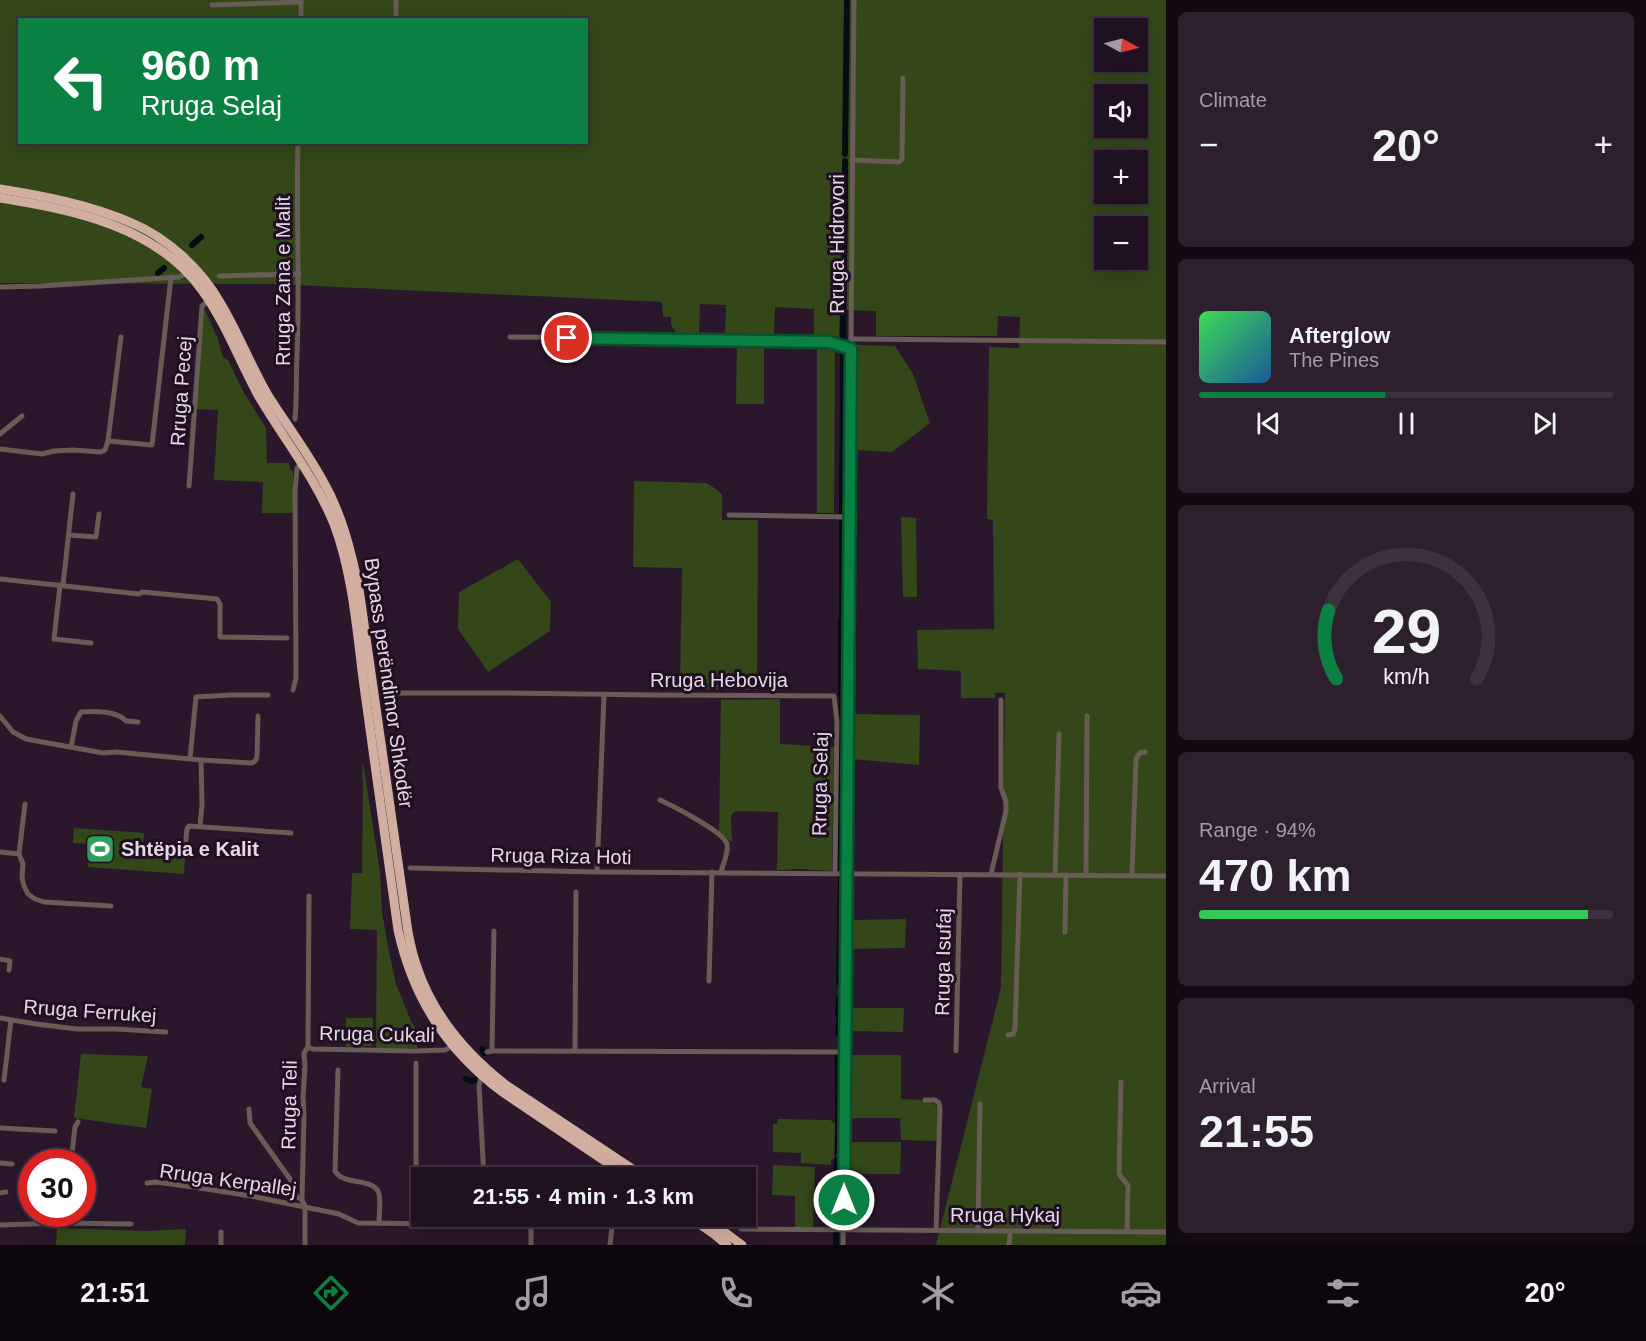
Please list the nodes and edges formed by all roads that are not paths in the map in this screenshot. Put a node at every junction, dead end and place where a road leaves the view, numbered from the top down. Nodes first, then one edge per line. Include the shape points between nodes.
1 (396, 0) edge
2 (854, 0) edge
3 (301, 1) edge
4 (212, 5) dead end
5 (301, 18) edge
6 (396, 18) edge
7 (903, 78) dead end
8 (298, 144) edge
9 (852, 160) junction
10 (0, 189) edge
11 (0, 198) edge
12 (187, 273) junction
13 (299, 274) junction
14 (219, 276) dead end
15 (171, 277) junction
16 (0, 287) edge
17 (209, 300) junction
18 (121, 337) dead end
19 (510, 337) dead end
20 (851, 339) junction
21 (1166, 342) edge
22 (851, 349) junction
23 (22, 416) dead end
24 (295, 419) dead end
25 (0, 434) edge
26 (108, 441) junction
27 (0, 449) edge
28 (302, 462) junction
29 (189, 486) dead end
30 (73, 494) dead end
31 (99, 514) dead end
32 (729, 515) dead end
33 (849, 517) junction
34 (69, 535) junction
35 (0, 579) edge
36 (62, 585) junction
37 (287, 638) dead end
38 (91, 643) dead end
39 (293, 690) dead end
40 (387, 693) dead end
41 (268, 695) dead end
42 (604, 695) junction
43 (834, 696) joint
44 (1001, 700) dead end
45 (0, 716) edge
46 (258, 716) dead end
47 (1087, 716) dead end
48 (138, 722) dead end
49 (1059, 734) dead end
50 (71, 747) junction
51 (1145, 752) dead end
52 (190, 758) junction
53 (201, 760) junction
54 (660, 800) dead end
55 (25, 804) dead end
56 (200, 826) junction
57 (291, 833) dead end
58 (0, 852) edge
59 (19, 854) junction
60 (184, 857) dead end
61 (410, 868) dead end
62 (597, 872) junction
63 (712, 872) junction
64 (721, 872) junction
65 (835, 873) junction
66 (846, 873) junction
67 (960, 874) junction
68 (991, 874) junction
69 (1020, 874) junction
70 (1055, 875) junction
71 (1066, 875) junction
72 (1086, 875) junction
73 (1132, 875) junction
74 (1166, 876) edge
75 (576, 892) dead end
76 (309, 896) dead end
77 (111, 906) dead end
78 (494, 931) dead end
79 (1065, 932) dead end
80 (0, 959) edge
81 (9, 970) dead end
82 (709, 981) dead end
83 (0, 1018) edge
84 (11, 1020) junction
85 (166, 1032) dead end
86 (1008, 1035) dead end
87 (453, 1046) junction
88 (308, 1047) junction
89 (575, 1051) junction
90 (956, 1051) dead end
91 (845, 1052) junction
92 (416, 1064) dead end
93 (338, 1070) dead end
94 (481, 1077) junction
95 (4, 1080) dead end
96 (1121, 1082) dead end
97 (925, 1100) dead end
98 (981, 1104) dead end
99 (249, 1109) dead end
100 (78, 1122) dead end
101 (0, 1128) edge
102 (55, 1131) dead end
103 (72, 1149) edge
104 (0, 1163) edge
105 (12, 1164) dead end
106 (416, 1167) edge
107 (483, 1167) edge
108 (614, 1167) edge
109 (629, 1167) edge
110 (147, 1184) dead end
111 (302, 1200) junction
112 (305, 1206) junction
113 (96, 1223) edge
114 (379, 1223) junction
115 (18, 1224) edge
116 (130, 1224) dead end
117 (411, 1224) edge
118 (0, 1225) edge
119 (531, 1227) edge
120 (612, 1227) edge
121 (703, 1227) edge
122 (718, 1227) edge
123 (741, 1229) dead end
124 (843, 1229) junction
125 (936, 1230) junction
126 (978, 1230) junction
127 (1127, 1231) junction
128 (221, 1232) dead end
129 (1166, 1232) edge
130 (1010, 1235) dead end
131 (221, 1245) edge
132 (305, 1245) edge
133 (531, 1245) edge
134 (610, 1245) edge
135 (727, 1245) edge
136 (742, 1245) edge
137 (843, 1245) edge
138 (1009, 1245) edge

1 - 6 street
2 - 9 street, Rruga Hidrovori
3 - 4 street
3 - 5 street
7 - 9 street via 902,159
8 - 13 street, Rruga Zana e Malit
9 - 20 street, Rruga Hidrovori
10 - 109 highway, Bypass perëndimor Shkodër via 65,201 133,223 183,256 213,291 268,395 324,482 352,553 408,932 427,993 457,1040 486,1070
11 - 12 highway, Bypass perëndimor Shkodër via 57,208 135,234
12 - 15 street
12 - 17 highway, Bypass perëndimor Shkodër
13 - 14 street
13 - 24 street, Rruga Zana e Malit
15 - 16 street
15 - 26 street via 152,445
17 - 28 highway, Bypass perëndimor Shkodër via 259,397
17 - 29 street, Rruga Pecej via 202,306
18 - 26 street
19 - 22 street via 829,342
20 - 21 street
20 - 22 street, Rruga Hidrovori
22 - 33 street, Rruga Hidrovori
23 - 25 street
26 - 27 street via 101,452 42,454
28 - 39 street via 297,468 295,491
28 - 87 highway, Bypass perëndimor Shkodër via 328,511 348,575 403,951 417,990
30 - 34 street
31 - 34 street via 96,537
32 - 33 street
33 - 66 street, Rruga Hidrovori
34 - 36 street
35 - 36 street
36 - 37 street via 217,599 220,637
36 - 38 street via 54,639
40 - 42 street, Rruga Hebovija
41 - 52 street via 196,697
42 - 43 street, Rruga Hebovija
42 - 62 street
43 - 65 street, Rruga Selaj
44 - 68 street via 1000,783 1006,811
45 - 50 street via 20,737
46 - 53 street via 256,760
47 - 72 street
48 - 50 street via 115,714 81,712
49 - 70 street
50 - 52 street via 103,753
51 - 73 street via 1136,759
52 - 53 street
53 - 56 street
54 - 64 street via 723,838 728,848
55 - 59 street
56 - 57 street
56 - 60 street via 187,829
58 - 59 street
59 - 77 street via 24,886 35,899
61 - 62 street, Rruga Riza Hoti
62 - 63 street, Rruga Riza Hoti
63 - 64 street, Rruga Riza Hoti
63 - 82 street
64 - 65 street, Rruga Riza Hoti
65 - 66 street, Rruga Riza Hoti
66 - 67 street
66 - 91 street, Rruga Hidrovori
67 - 68 street
67 - 90 street, Rruga Isufaj
68 - 69 street
69 - 70 street
69 - 86 street via 1015,1029
70 - 71 street
71 - 72 street
71 - 79 street
72 - 73 street
73 - 74 street
75 - 89 street
76 - 88 street, Rruga Cukali
78 - 89 street via 489,1052
80 - 81 street via 10,961
83 - 84 street, Rruga Ferrukej
84 - 85 street, Rruga Ferrukej via 77,1029
84 - 95 street, Rruga Ferrukej
87 - 88 street, Rruga Cukali via 415,1051
87 - 94 highway, Bypass perëndimor Shkodër
88 - 111 street, Rruga Teli via 304,1053
89 - 91 street
91 - 124 street, Rruga Hidrovori
92 - 106 street
93 - 114 street via 335,1171 341,1178 376,1188 380,1199
94 - 107 street
94 - 108 highway, Bypass perëndimor Shkodër
96 - 127 street via 1119,1173 1128,1186
97 - 125 street via 935,1100 940,1109
98 - 126 street
99 - 111 street, Rruga Teli via 250,1123 290,1179 296,1197
100 - 103 street
101 - 102 street
104 - 105 street
110 - 112 street, Rruga Kerpallej via 205,1188
111 - 112 street, Rruga Teli
112 - 114 street, Rruga Kerpallej via 358,1223
112 - 132 street, Rruga Teli
113 - 116 street
114 - 117 street, Rruga Kerpallej
115 - 118 street
119 - 133 street
120 - 134 street
121 - 135 highway
122 - 136 highway
123 - 124 street, Rruga Hykaj
124 - 125 street, Rruga Hykaj
124 - 137 street, Rruga Hidrovori
125 - 126 street, Rruga Hykaj
126 - 127 street, Rruga Hykaj
127 - 129 street, Rruga Hykaj
128 - 131 street
130 - 138 street

